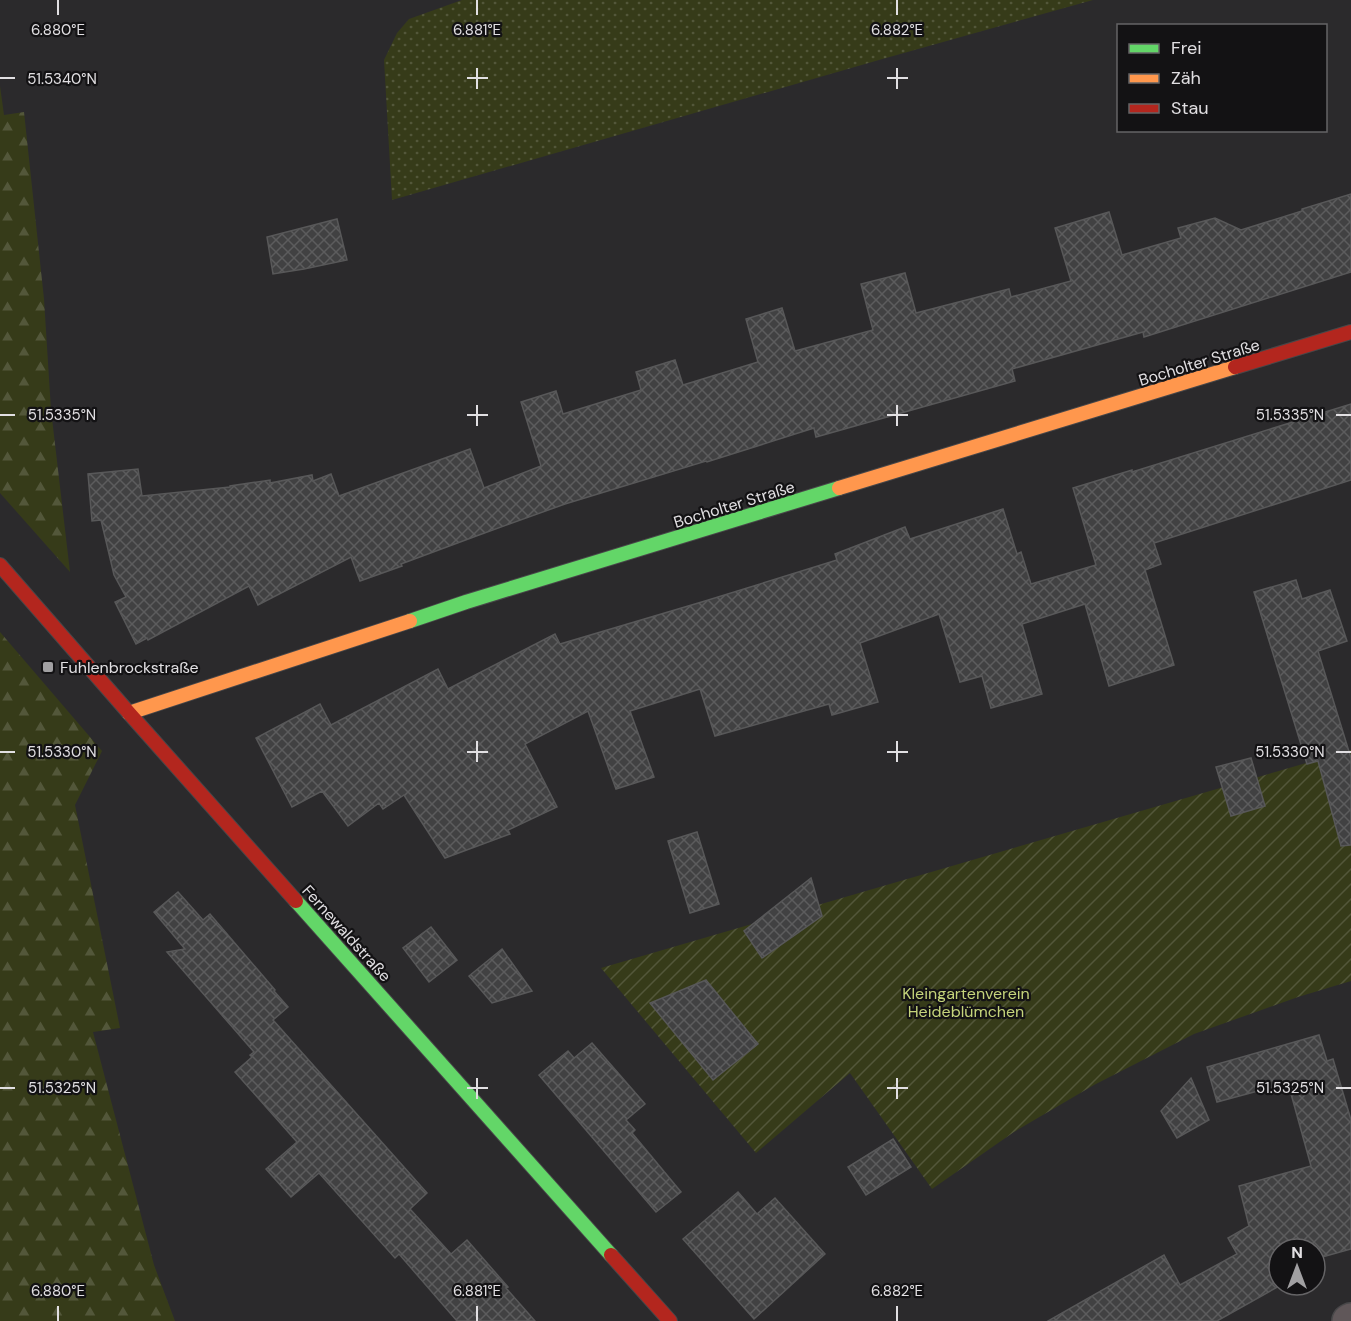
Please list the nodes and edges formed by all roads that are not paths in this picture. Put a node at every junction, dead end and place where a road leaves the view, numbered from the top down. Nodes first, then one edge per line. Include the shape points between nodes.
1 (1351, 332) edge
2 (0, 565) edge
3 (129, 712) junction
4 (670, 1321) edge

1 - 3 street, Bocholter Straße via 466,602
2 - 3 street, Fernewaldstraße
3 - 4 street, Fernewaldstraße

